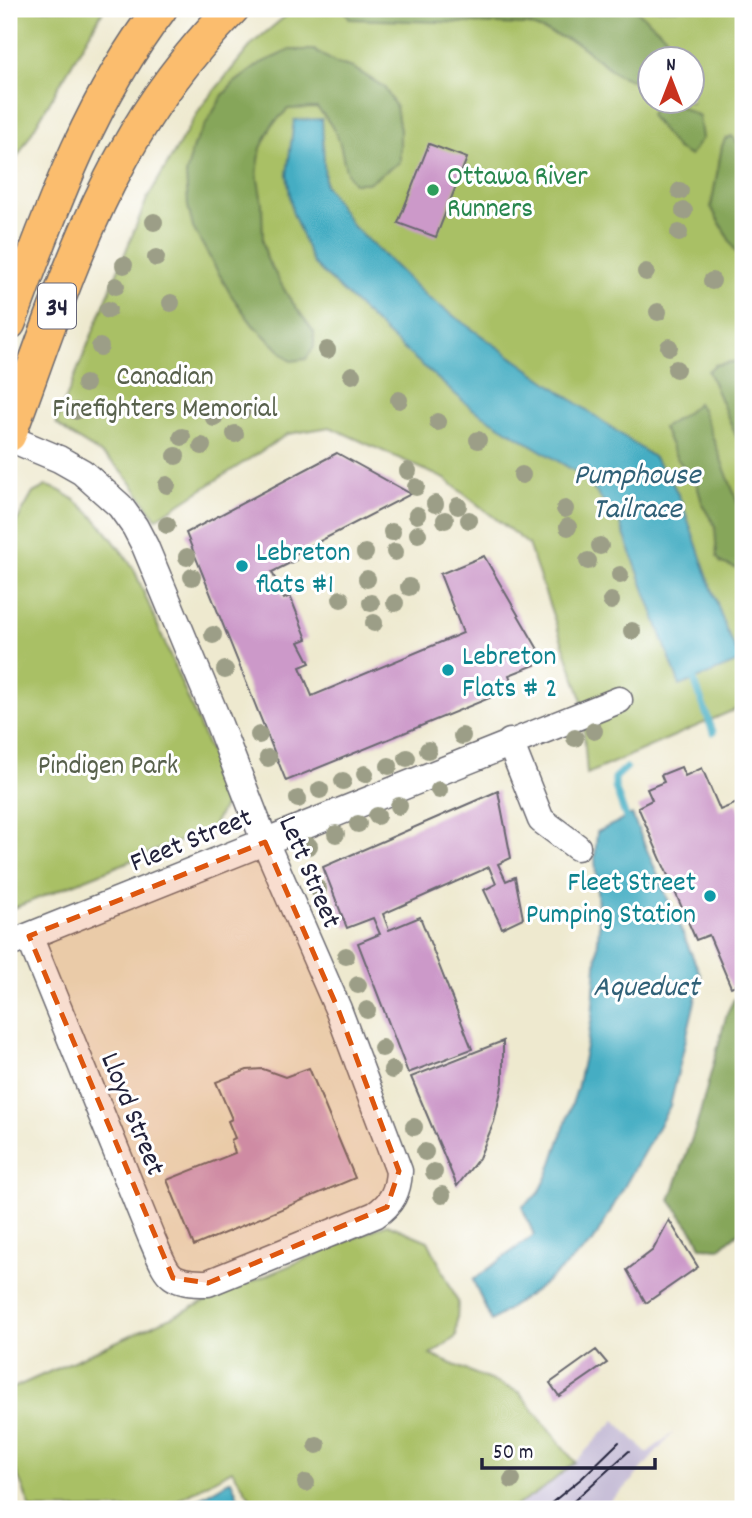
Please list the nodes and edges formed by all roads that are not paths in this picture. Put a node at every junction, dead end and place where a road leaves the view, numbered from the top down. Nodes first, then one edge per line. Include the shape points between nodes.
1 (160, 9) edge
2 (232, 9) edge
3 (9, 323) edge
4 (9, 436) edge
5 (619, 701) dead end
6 (510, 742) junction
7 (265, 842) junction
8 (577, 847) dead end
9 (19, 940) edge
10 (208, 1283) joint

1 - 3 main road, 34 via 80,139
2 - 4 main road, 34 via 172,79 123,155 82,242
4 - 7 street, Lett Street via 82,472 120,506 135,527
5 - 6 street, Fleet Street
6 - 7 street, Fleet Street
6 - 8 street via 541,820
7 - 9 street, Fleet Street
7 - 10 street, Lett Street via 338,1009 399,1171 398,1184 387,1207 374,1215
9 - 10 street, Lloyd Street via 166,1271 184,1283

